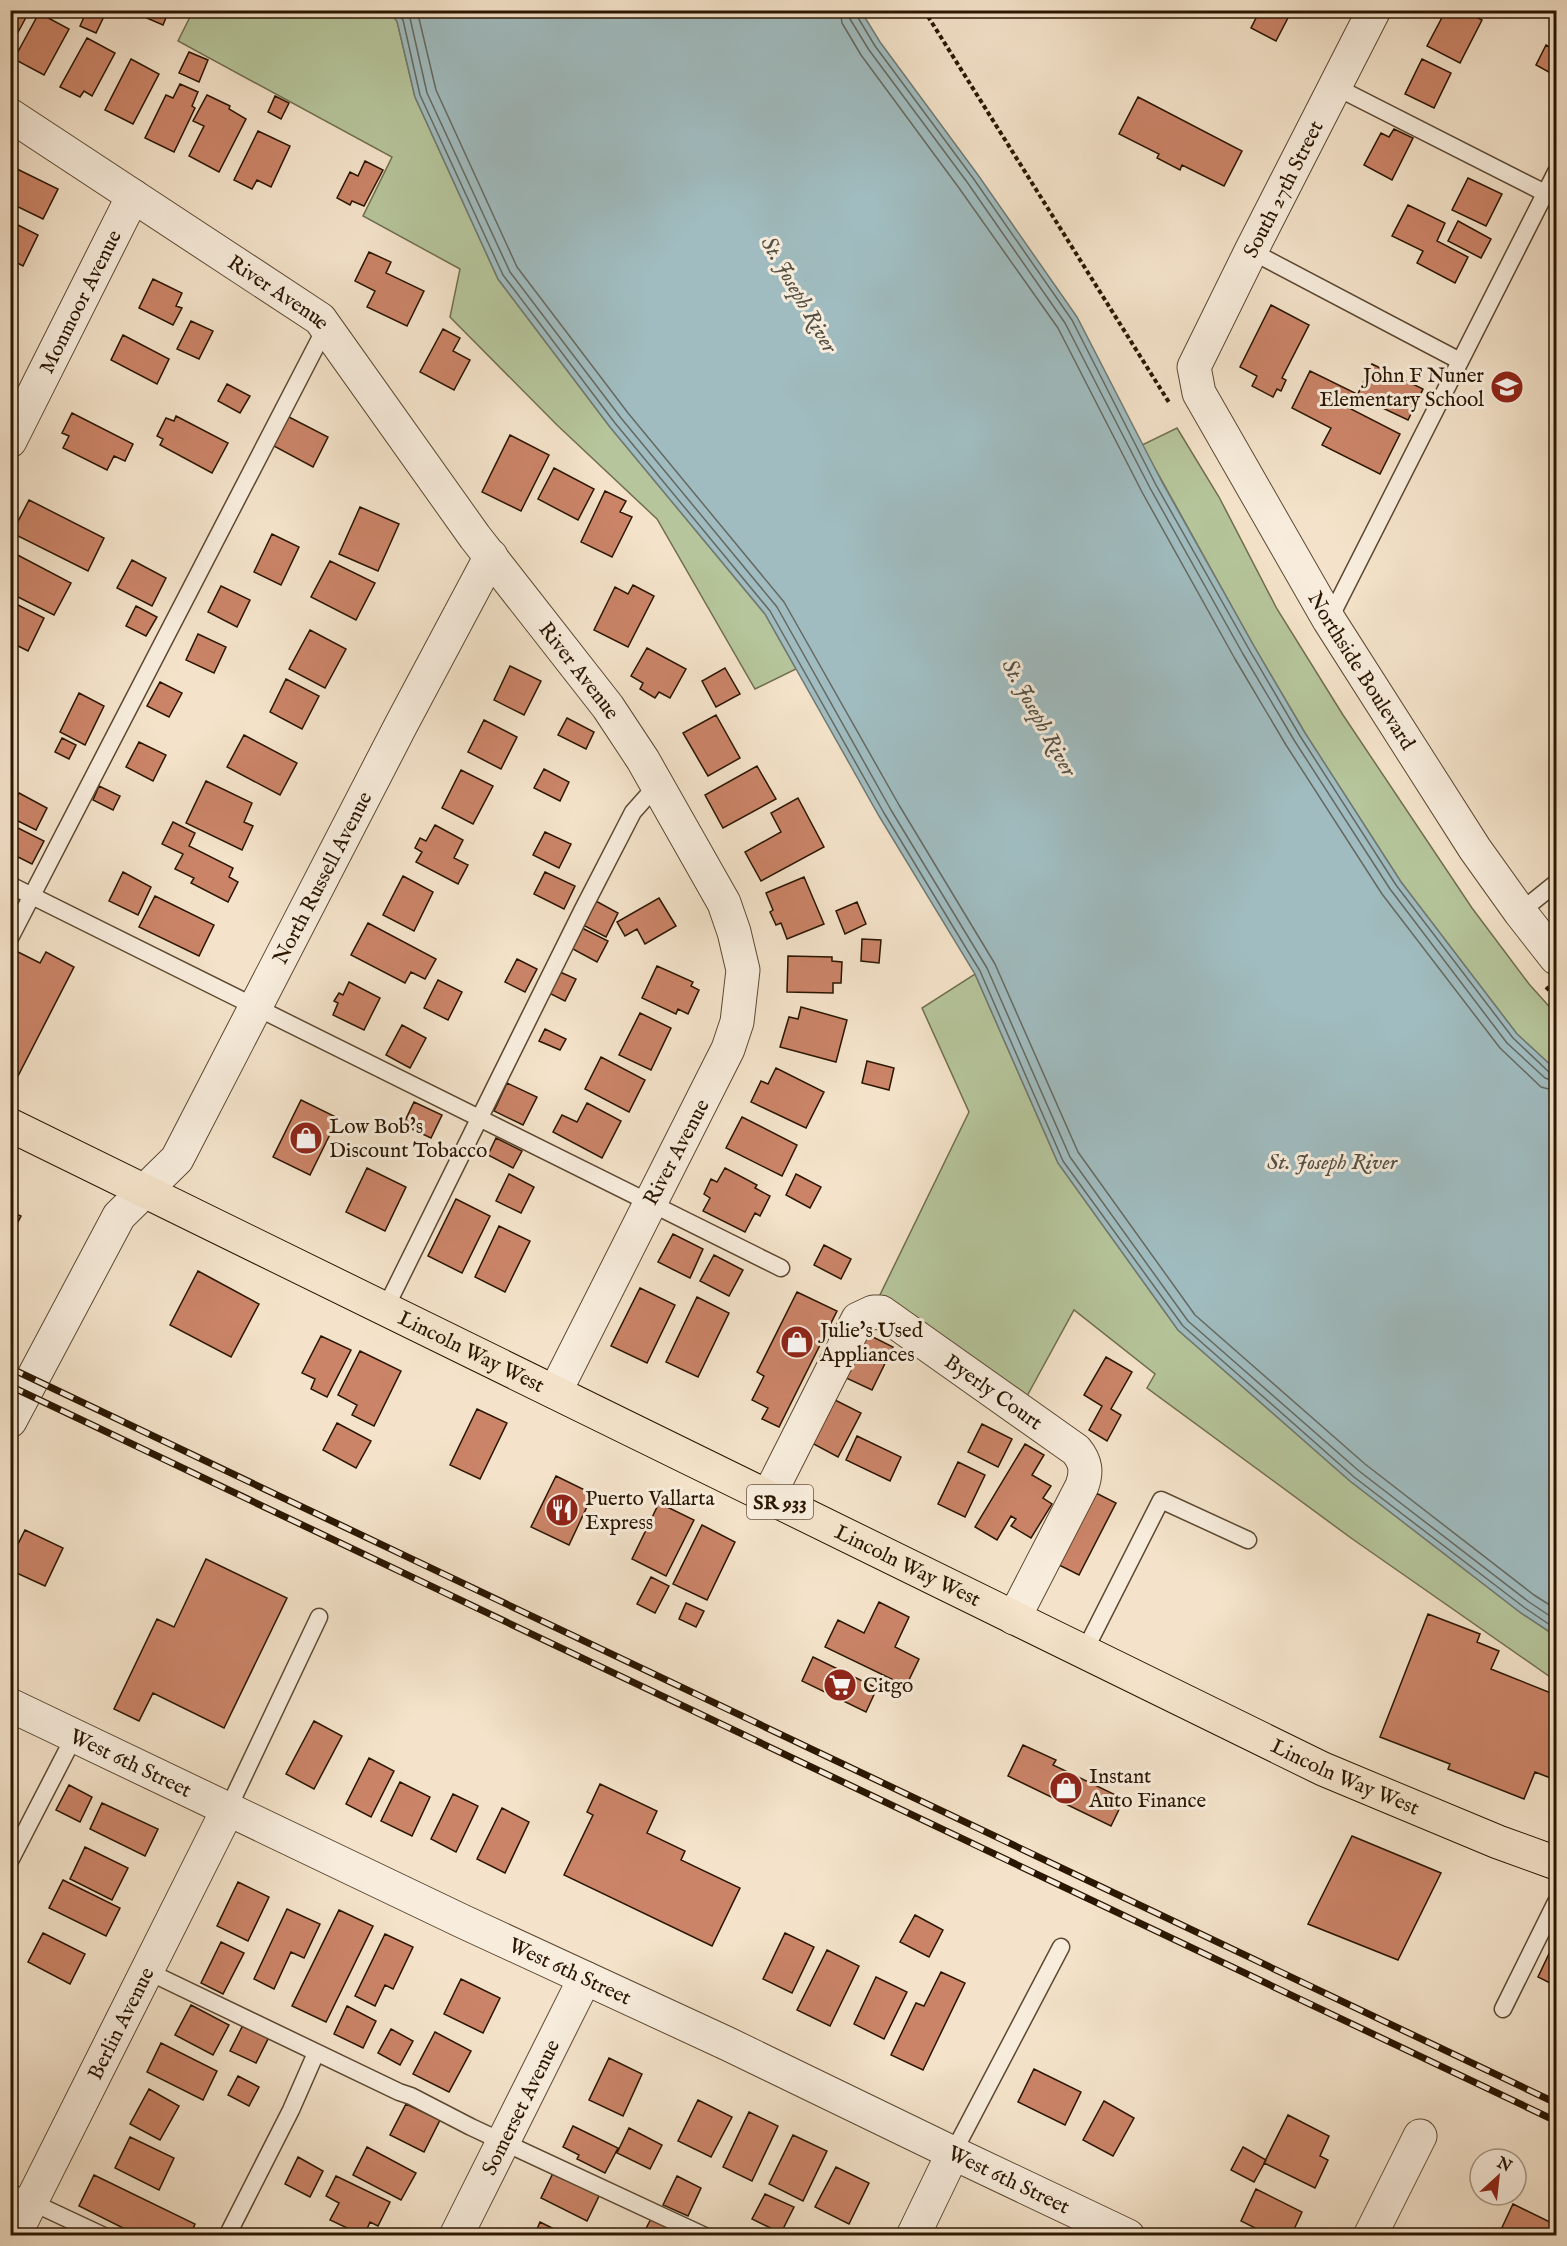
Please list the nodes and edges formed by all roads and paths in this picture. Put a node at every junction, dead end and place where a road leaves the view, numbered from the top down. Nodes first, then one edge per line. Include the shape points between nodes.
1 (1374, 10) edge
2 (1336, 87) junction
3 (10, 115) edge
4 (1557, 172) edge
5 (1545, 193) junction
6 (133, 195) junction
7 (1251, 251) junction
8 (327, 327) junction
9 (1460, 361) junction
10 (1194, 368) joint
11 (10, 441) edge
12 (490, 556) junction
13 (1329, 620) junction
14 (657, 785) junction
15 (1557, 883) edge
16 (10, 885) edge
17 (32, 896) junction
18 (1520, 912) junction
19 (10, 938) edge
20 (1557, 958) edge
21 (255, 1007) junction
22 (480, 1117) junction
23 (10, 1125) edge
24 (143, 1191) junction
25 (649, 1202) junction
26 (781, 1268) dead end
27 (385, 1309) junction
28 (555, 1392) junction
29 (10, 1421) edge
30 (768, 1497) junction
31 (1248, 1540) dead end
32 (319, 1617) dead end
33 (1014, 1618) junction
34 (1083, 1652) junction
35 (10, 1705) edge
36 (75, 1735) junction
37 (228, 1809) junction
38 (10, 1861) edge
39 (1557, 1863) edge
40 (1557, 1902) edge
41 (1061, 1947) dead end
42 (147, 1971) junction
43 (585, 1978) junction
44 (1503, 2009) dead end
45 (316, 2053) junction
46 (1420, 2136) dead end
47 (504, 2141) junction
48 (953, 2153) junction
49 (21, 2197) edge
50 (686, 2231) edge
51 (14, 2235) edge
52 (104, 2235) edge
53 (227, 2235) edge
54 (456, 2235) edge
55 (705, 2235) edge
56 (913, 2235) edge
57 (1128, 2235) edge
58 (1370, 2235) edge

1 - 2 street, South 27th Street
2 - 5 lane
2 - 7 street, South 27th Street
3 - 6 street, River Avenue
4 - 5 lane
5 - 9 lane
6 - 8 street, River Avenue via 321,319
6 - 11 street, Monmoor Avenue
7 - 9 lane
7 - 10 street, South 27th Street
8 - 12 street, River Avenue
8 - 17 lane
9 - 13 lane
10 - 13 street, Northside Boulevard via 1199,393
12 - 14 street, River Avenue via 608,707
12 - 21 street, North Russell Avenue
13 - 18 street, Northside Boulevard via 1475,849
14 - 22 lane via 633,812
14 - 25 street, River Avenue via 724,903 743,970 737,1022 728,1048
15 - 18 lane
16 - 17 lane
17 - 19 lane
17 - 21 lane
18 - 20 street, Northside Boulevard
21 - 22 lane
21 - 24 street, North Russell Avenue via 177,1159
22 - 25 lane
22 - 27 lane
23 - 24 main road, Lincoln Way West / SR 933
24 - 27 main road, Lincoln Way West / SR 933
24 - 29 street, North Russell Avenue via 119,1216
25 - 26 lane
25 - 28 street, River Avenue
27 - 28 main road, Lincoln Way West / SR 933
28 - 30 main road, Lincoln Way West / SR 933
30 - 33 main road, Lincoln Way West / SR 933
30 - 33 street, Byerly Court via 858,1319 881,1312 1082,1458 1082,1486
31 - 34 lane via 1161,1500
32 - 37 lane
33 - 34 main road, Lincoln Way West / SR 933
34 - 39 main road, Lincoln Way West / SR 933 via 1323,1769
35 - 36 street, West 6th Street
36 - 37 street, West 6th Street
36 - 38 lane
37 - 42 street, Berlin Avenue
37 - 43 street, West 6th Street
40 - 44 lane
41 - 48 lane
42 - 45 lane
42 - 49 street, Berlin Avenue
43 - 47 street, Somerset Avenue
43 - 48 street, West 6th Street
45 - 47 lane
45 - 53 lane
46 - 58 street
47 - 50 lane
47 - 54 street, Somerset Avenue
48 - 56 street
48 - 57 street, West 6th Street
49 - 51 street, Berlin Avenue
49 - 52 lane
50 - 55 lane

